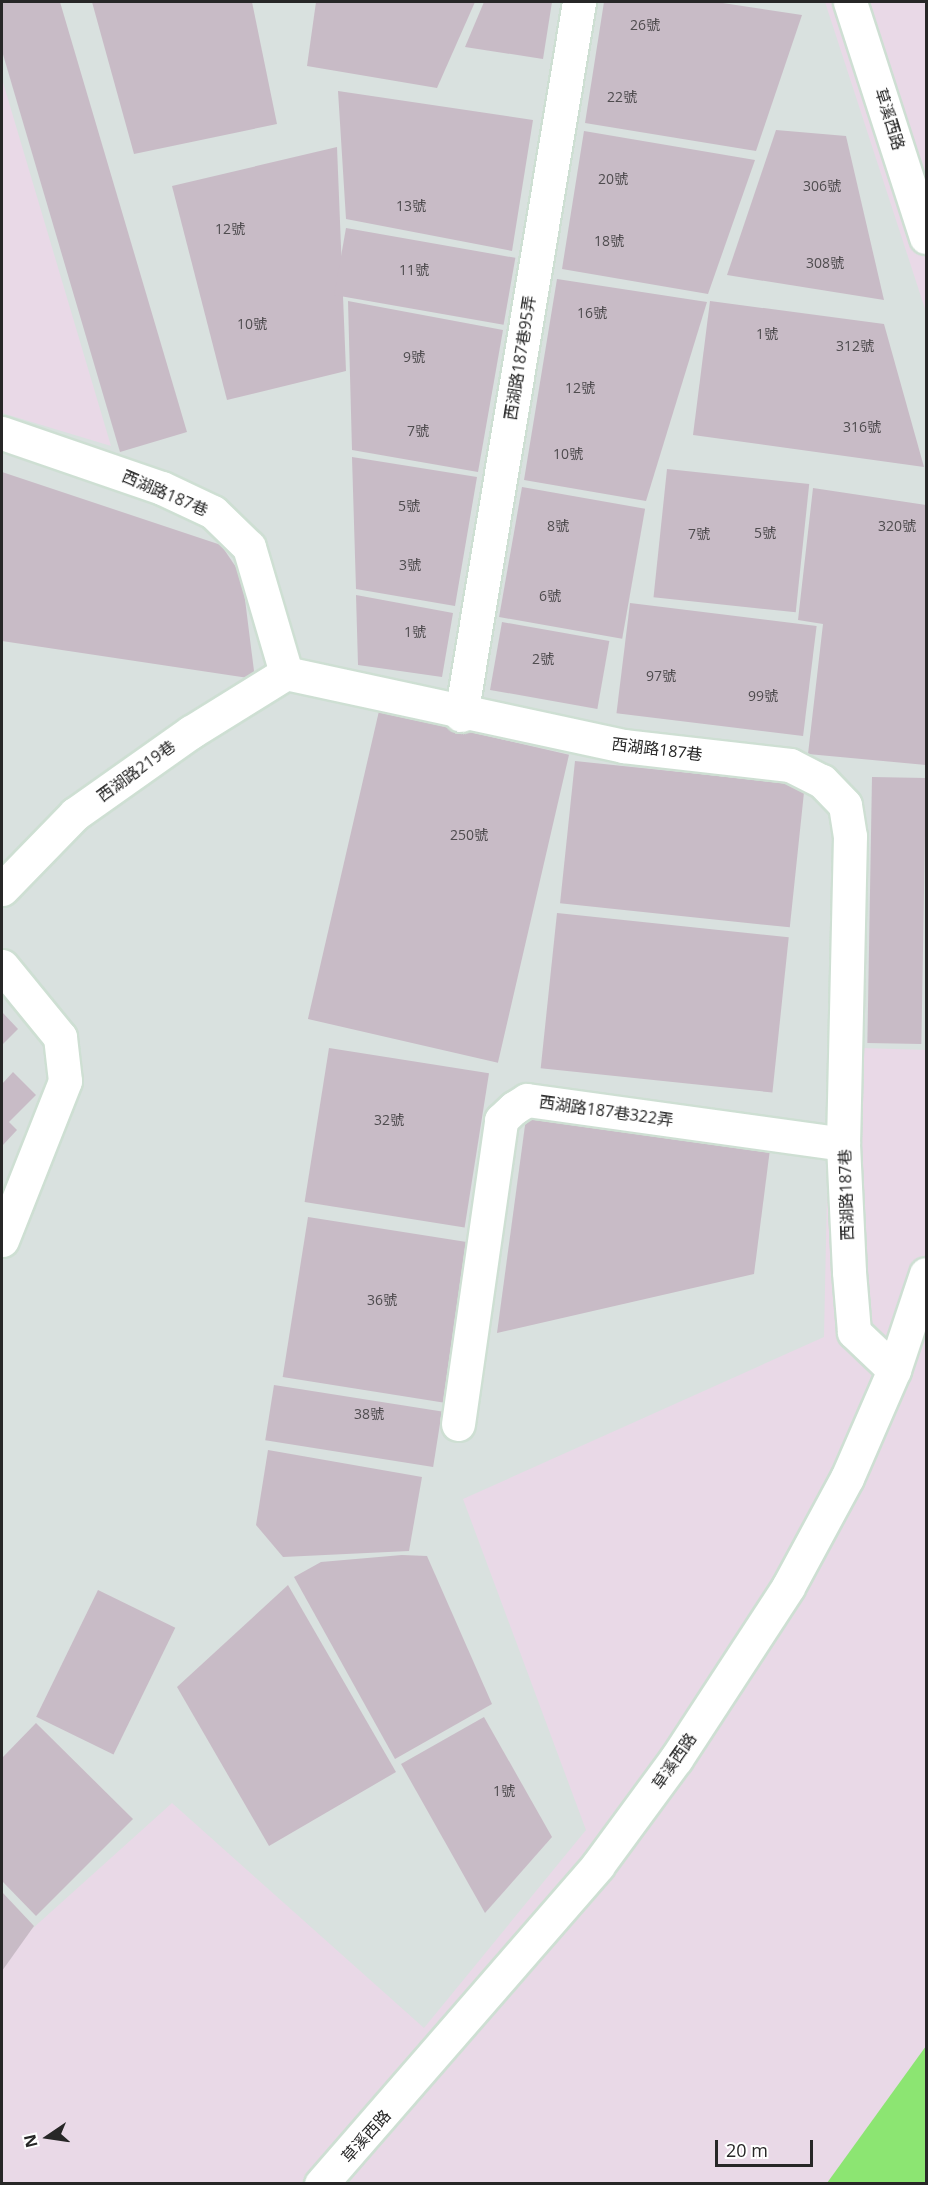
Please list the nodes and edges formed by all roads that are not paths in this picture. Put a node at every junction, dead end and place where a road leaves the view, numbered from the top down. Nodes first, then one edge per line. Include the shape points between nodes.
1 (579, 2) edge
2 (850, 2) edge
3 (927, 237) edge
4 (2, 433) edge
5 (286, 673) junction
6 (461, 715) junction
7 (2, 889) edge
8 (2, 966) edge
9 (843, 1144) junction
10 (2, 1240) edge
11 (927, 1274) edge
12 (894, 1370) junction
13 (458, 1424) dead end
14 (321, 2184) edge

1 - 6 street, 西湖路187巷95弄
2 - 3 street, 草溪西路
4 - 5 street, 西湖路187巷 via 162,488 213,512 249,547
5 - 6 street, 西湖路187巷
5 - 7 street, 西湖路219巷 via 191,732 75,814
6 - 9 street, 西湖路187巷 via 623,746 790,765 822,781 845,805 850,836
8 - 10 street via 60,1037 65,1081
9 - 12 street, 西湖路187巷 via 855,1332
9 - 13 street, 西湖路187巷322弄 via 527,1100 514,1108 501,1120
11 - 12 street, 草溪西路
12 - 14 street, 草溪西路 via 848,1478 788,1587 676,1759 583,1883

